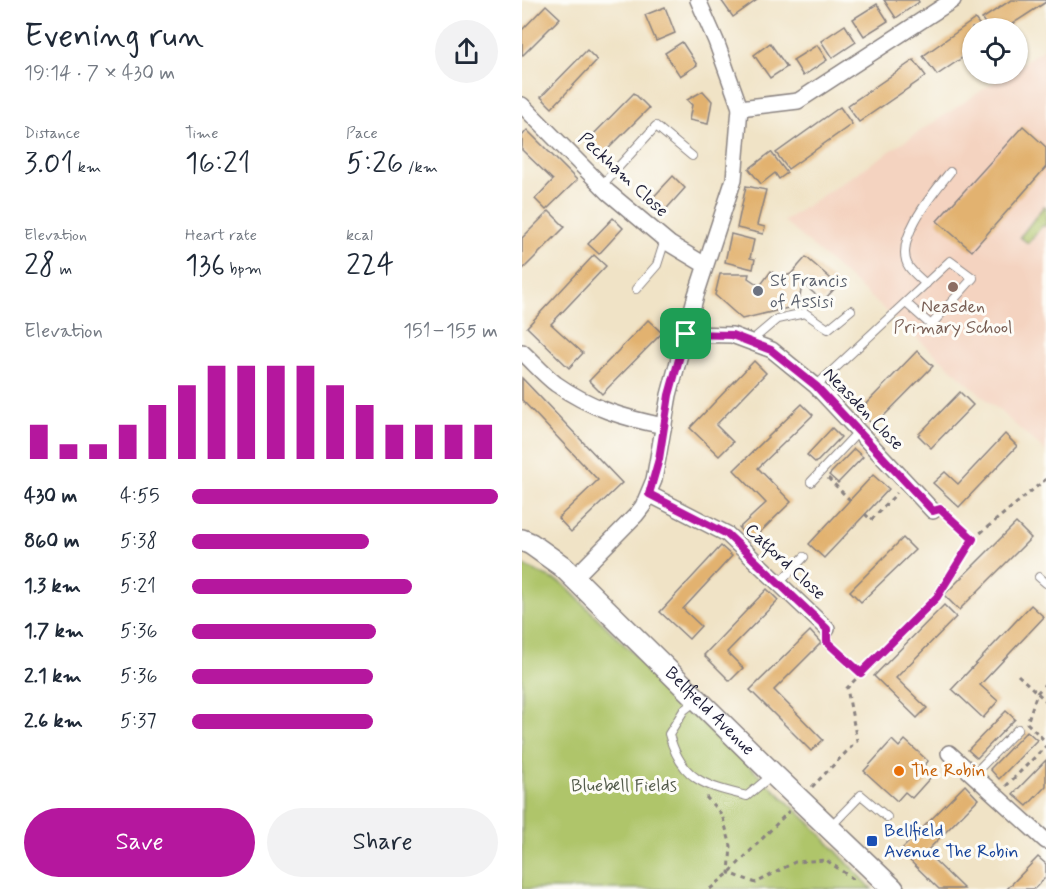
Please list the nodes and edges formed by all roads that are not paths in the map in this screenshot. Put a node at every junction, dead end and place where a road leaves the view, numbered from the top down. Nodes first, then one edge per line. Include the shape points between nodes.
1 (698, 0) edge
2 (953, 0) edge
3 (522, 105) edge
4 (740, 108) junction
5 (692, 156) dead end
6 (950, 172) dead end
7 (602, 185) junction
8 (665, 240) junction
9 (705, 265) junction
10 (926, 284) junction
11 (636, 289) dead end
12 (906, 303) junction
13 (850, 310) dead end
14 (686, 334) junction
15 (750, 342) junction
16 (522, 352) edge
17 (816, 386) junction
18 (664, 426) junction
19 (858, 432) junction
20 (812, 482) dead end
21 (649, 494) junction
22 (933, 511) road end
23 (522, 540) edge
24 (804, 557) dead end
25 (1039, 577) dead end
26 (574, 578) junction
27 (778, 583) junction
28 (1046, 583) edge
29 (827, 629) road end
30 (697, 700) junction
31 (1018, 729) dead end
32 (949, 753) dead end
33 (773, 774) junction
34 (973, 775) junction
35 (887, 817) dead end
36 (829, 829) junction
37 (1046, 841) edge
38 (893, 889) edge

1 - 4 street
2 - 4 street via 798,101
3 - 7 street, Peckham Close
4 - 9 street via 734,178
5 - 7 lane via 656,126
6 - 10 lane via 905,240 909,267
7 - 8 street, Peckham Close
8 - 9 street, Peckham Close
8 - 11 lane via 657,265
9 - 14 street
10 - 12 lane
10 - 12 lane via 950,261 973,278 931,324
12 - 17 lane
13 - 15 lane via 828,329 805,313 777,319
14 - 15 street, Neasden Close via 732,335
14 - 18 street
15 - 17 street, Neasden Close via 771,350
16 - 18 street via 555,383 599,409
17 - 19 street, Neasden Close
18 - 21 street
19 - 20 lane
19 - 22 street, Neasden Close
21 - 26 street via 636,515
21 - 27 street, Catford Close via 727,534
23 - 26 street, Bellfield Avenue
24 - 27 lane
25 - 28 lane
26 - 30 street, Bellfield Avenue
27 - 29 street, Catford Close
30 - 33 street, Bellfield Avenue
30 - 33 lane via 684,710 669,734 674,754 687,772 725,791 747,796
31 - 34 lane
32 - 34 street
33 - 36 street, Bellfield Avenue
34 - 37 street
35 - 36 lane via 861,795
36 - 38 street, Bellfield Avenue

